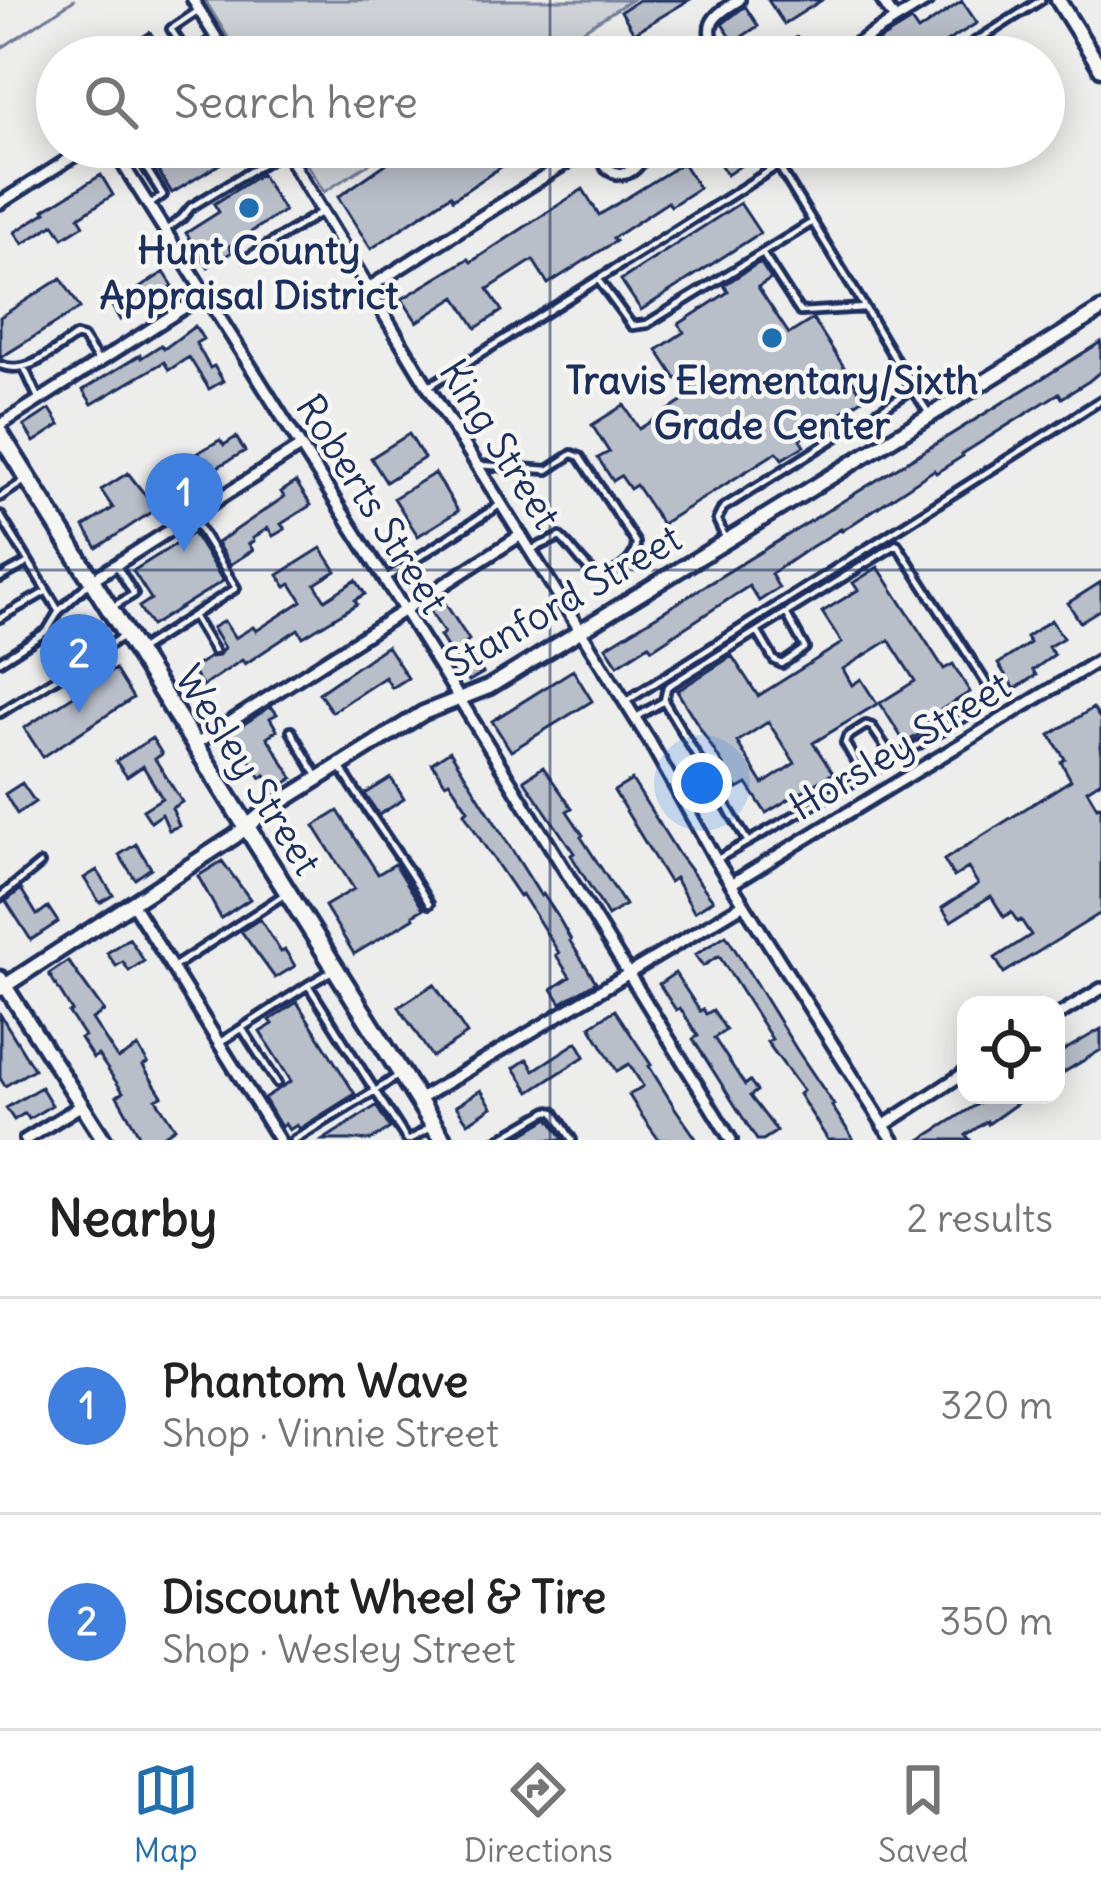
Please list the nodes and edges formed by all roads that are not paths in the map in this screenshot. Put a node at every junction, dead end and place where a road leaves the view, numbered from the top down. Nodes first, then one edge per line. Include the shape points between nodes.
1 (739, 0) edge
2 (882, 0) edge
3 (928, 0) edge
4 (1041, 0) edge
5 (1058, 0) edge
6 (196, 5) edge
7 (895, 20) junction
8 (176, 36) edge
9 (215, 36) edge
10 (711, 36) edge
11 (869, 36) edge
12 (984, 36) edge
13 (1097, 52) edge
14 (1101, 69) edge
15 (55, 168) edge
16 (125, 168) edge
17 (146, 168) edge
18 (255, 168) edge
19 (296, 168) edge
20 (559, 168) edge
21 (607, 168) edge
22 (634, 168) edge
23 (775, 168) edge
24 (779, 168) edge
25 (0, 203) edge
26 (149, 205) junction
27 (322, 211) junction
28 (811, 223) junction
29 (165, 230) junction
30 (762, 253) junction
31 (247, 258) dead end
32 (598, 279) junction
33 (370, 287) junction
34 (204, 295) junction
35 (865, 308) junction
36 (1101, 310) edge
37 (99, 362) junction
38 (0, 365) edge
39 (23, 367) junction
40 (428, 387) junction
41 (913, 389) junction
42 (39, 400) junction
43 (1101, 400) edge
44 (930, 415) junction
45 (0, 429) edge
46 (300, 447) junction
47 (477, 465) junction
48 (28, 479) junction
49 (0, 496) edge
50 (501, 504) junction
51 (0, 515) edge
52 (192, 516) junction
53 (3, 529) edge
54 (521, 535) junction
55 (727, 540) junction
56 (530, 550) junction
57 (29, 562) junction
58 (116, 565) junction
59 (0, 578) edge
60 (92, 580) junction
61 (384, 580) junction
62 (47, 591) junction
63 (109, 609) junction
64 (404, 610) junction
65 (59, 611) junction
66 (786, 613) junction
67 (193, 616) junction
68 (0, 618) edge
69 (578, 631) junction
70 (757, 631) junction
71 (125, 635) junction
72 (214, 650) dead end
73 (136, 652) junction
74 (0, 661) edge
75 (1100, 662) edge
76 (458, 699) junction
77 (664, 701) junction
78 (625, 702) junction
79 (0, 713) edge
80 (635, 718) junction
81 (291, 731) dead end
82 (193, 746) junction
83 (893, 758) junction
84 (340, 766) junction
85 (863, 775) junction
86 (319, 778) junction
87 (246, 828) junction
88 (748, 842) junction
89 (716, 860) junction
90 (40, 864) dead end
91 (731, 884) junction
92 (287, 893) junction
93 (0, 897) edge
94 (132, 904) junction
95 (429, 904) dead end
96 (744, 904) junction
97 (172, 968) junction
98 (334, 969) junction
99 (628, 975) junction
100 (2, 984) edge
101 (308, 985) junction
102 (1101, 989) edge
103 (1065, 1011) edge
104 (242, 1028) junction
105 (219, 1043) junction
106 (401, 1074) junction
107 (957, 1078) edge
108 (278, 1083) dead end
109 (375, 1090) junction
110 (418, 1100) junction
111 (82, 1105) junction
112 (884, 1126) junction
113 (438, 1133) edge
114 (25, 1140) edge
115 (104, 1140) edge
116 (279, 1140) edge
117 (294, 1140) edge
118 (408, 1140) edge
119 (498, 1140) edge
120 (572, 1140) edge
121 (731, 1140) edge
122 (893, 1140) edge

1 - 10 street via 714,17
2 - 7 street
3 - 7 street
4 - 12 lane
5 - 13 street
6 - 8 lane via 171,29
6 - 9 street
7 - 11 street
13 - 14 street
15 - 25 street
16 - 26 street, Roberts Street
17 - 26 lane via 163,195
18 - 29 lane
19 - 27 street, King Street
20 - 33 street
21 - 22 street
23 - 32 lane
24 - 28 lane
26 - 29 street, Roberts Street
27 - 31 lane
27 - 33 street, King Street
28 - 30 lane
28 - 35 lane
29 - 34 street, Roberts Street
30 - 32 lane via 647,324 632,326
30 - 35 lane via 800,312
32 - 40 lane
33 - 40 street, King Street
34 - 37 street
34 - 46 street, Roberts Street
35 - 41 lane
36 - 44 street, Stanford Street
37 - 39 lane via 76,336
37 - 42 street
38 - 39 lane
39 - 42 lane
40 - 47 street, King Street
41 - 44 lane
41 - 55 lane via 722,508 716,520
42 - 45 street
43 - 78 lane
44 - 55 street, Stanford Street
45 - 48 main road, Wesley Street
46 - 52 street
46 - 61 street, Roberts Street
47 - 50 street, King Street
47 - 56 lane via 548,470 580,457 636,543 629,562 600,577 560,537
48 - 49 lane
48 - 60 main road, Wesley Street
50 - 54 street, King Street
50 - 61 lane
51 - 53 lane
52 - 58 street
52 - 67 lane via 236,589
53 - 57 lane
54 - 56 street, King Street
54 - 64 street
55 - 69 street, Stanford Street
56 - 69 street, King Street
57 - 59 lane
57 - 62 lane
58 - 60 street
58 - 63 lane via 134,594
60 - 63 main road, Wesley Street
60 - 65 lane
61 - 64 street, Roberts Street
62 - 65 lane
62 - 68 lane
63 - 71 main road, Wesley Street
64 - 76 street, Roberts Street
64 - 82 street
65 - 74 lane via 46,631
66 - 70 lane
66 - 70 lane via 805,648 787,663 774,660
66 - 83 lane via 897,544 995,697
67 - 72 lane
67 - 73 lane
69 - 76 street, Stanford Street
69 - 78 street, King Street
70 - 77 lane via 667,686
71 - 73 main road, Wesley Street
71 - 79 lane
73 - 82 main road, Wesley Street
75 - 91 street, Horsley Street
76 - 84 street, Stanford Street
76 - 99 street, Roberts Street
77 - 80 lane
77 - 88 lane
78 - 80 street, King Street
80 - 89 street, King Street
81 - 86 lane
82 - 87 main road, Wesley Street
83 - 85 lane
83 - 85 lane via 866,725 845,743
84 - 86 street, Stanford Street
84 - 95 lane
85 - 88 lane
86 - 87 street, Stanford Street
87 - 92 main road, Wesley Street
87 - 94 street, Stanford Street
88 - 89 lane
89 - 91 street, King Street
90 - 93 lane
91 - 96 street, King Street
92 - 97 lane
92 - 98 main road, Wesley Street
94 - 97 street
94 - 100 street, Stanford Street
96 - 99 street
96 - 112 street, King Street
97 - 105 street
98 - 101 lane
98 - 106 main road, Wesley Street
99 - 110 street
99 - 121 street, Roberts Street
100 - 111 street
101 - 104 lane
101 - 109 lane
102 - 103 street
104 - 105 lane
104 - 108 lane
105 - 116 street
106 - 109 lane
106 - 110 main road, Wesley Street
107 - 112 street
109 - 117 lane
109 - 118 lane
110 - 113 main road, Wesley Street
111 - 114 street
111 - 115 street
112 - 122 street, King Street
113 - 118 lane
119 - 120 lane via 548,1111

